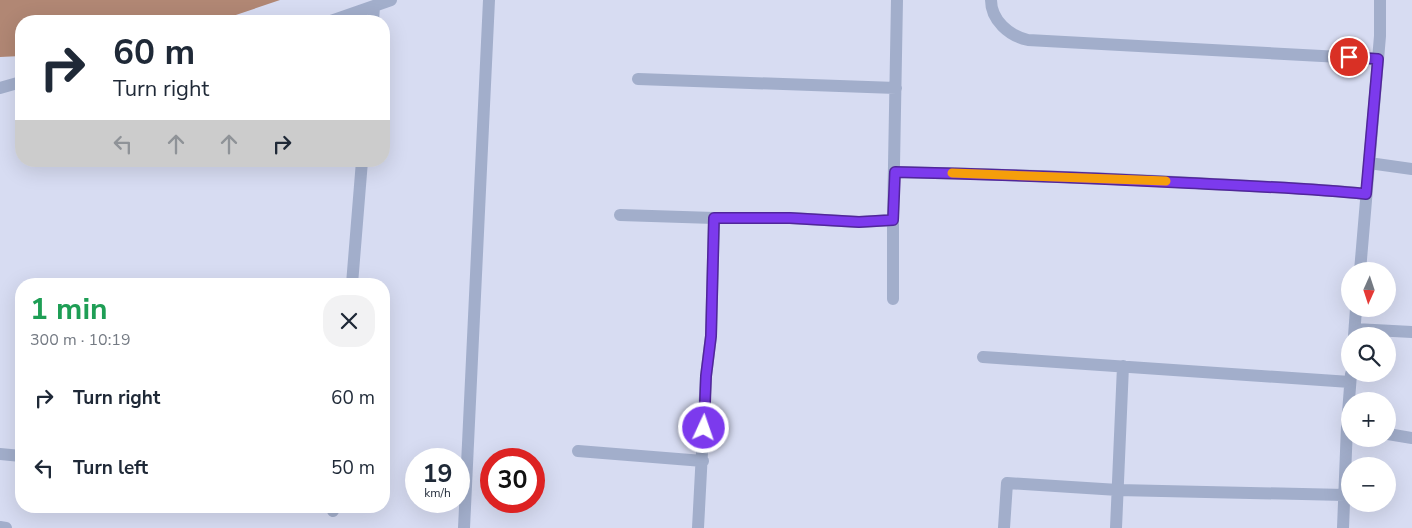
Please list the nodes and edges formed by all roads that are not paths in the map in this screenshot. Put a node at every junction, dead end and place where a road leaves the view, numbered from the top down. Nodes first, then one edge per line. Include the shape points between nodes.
1 (391, 0) edge
2 (489, 0) edge
3 (897, 0) edge
4 (991, 0) edge
5 (1380, 0) edge
6 (374, 6) junction
7 (348, 15) edge
8 (373, 15) edge
9 (1378, 59) junction
10 (638, 79) dead end
11 (15, 84) edge
12 (0, 88) edge
13 (896, 88) junction
14 (1369, 163) junction
15 (362, 167) edge
16 (1412, 169) edge
17 (895, 172) junction
18 (1366, 194) junction
19 (620, 215) dead end
20 (714, 218) junction
21 (893, 220) junction
22 (1361, 262) edge
23 (352, 278) edge
24 (893, 299) dead end
25 (1396, 332) edge
26 (1412, 332) edge
27 (983, 357) dead end
28 (1123, 366) junction
29 (1341, 377) edge
30 (1396, 435) edge
31 (1412, 438) edge
32 (578, 451) dead end
33 (0, 454) edge
34 (15, 455) edge
35 (702, 461) junction
36 (1118, 490) junction
37 (1341, 495) edge
38 (1343, 512) edge
39 (0, 527) edge
40 (6, 528) edge
41 (464, 528) edge
42 (698, 528) edge
43 (1004, 528) edge
44 (1116, 528) edge
45 (1343, 528) edge

1 - 6 street
2 - 41 street
3 - 13 street
4 - 9 street via 1003,28 1028,40
5 - 9 street
6 - 7 street
6 - 8 street
9 - 14 street
10 - 13 street
11 - 12 street
13 - 17 street
14 - 16 street
14 - 18 street
15 - 23 street
17 - 18 street via 1024,175
17 - 21 street
18 - 22 street
19 - 20 street
20 - 21 street
20 - 35 street via 711,336
21 - 24 street
25 - 26 street
27 - 28 street
28 - 29 street
28 - 36 street
30 - 31 street
32 - 35 street
33 - 34 street
35 - 42 street
36 - 37 street
36 - 43 street via 1007,483
36 - 44 street
38 - 45 street
39 - 40 street

